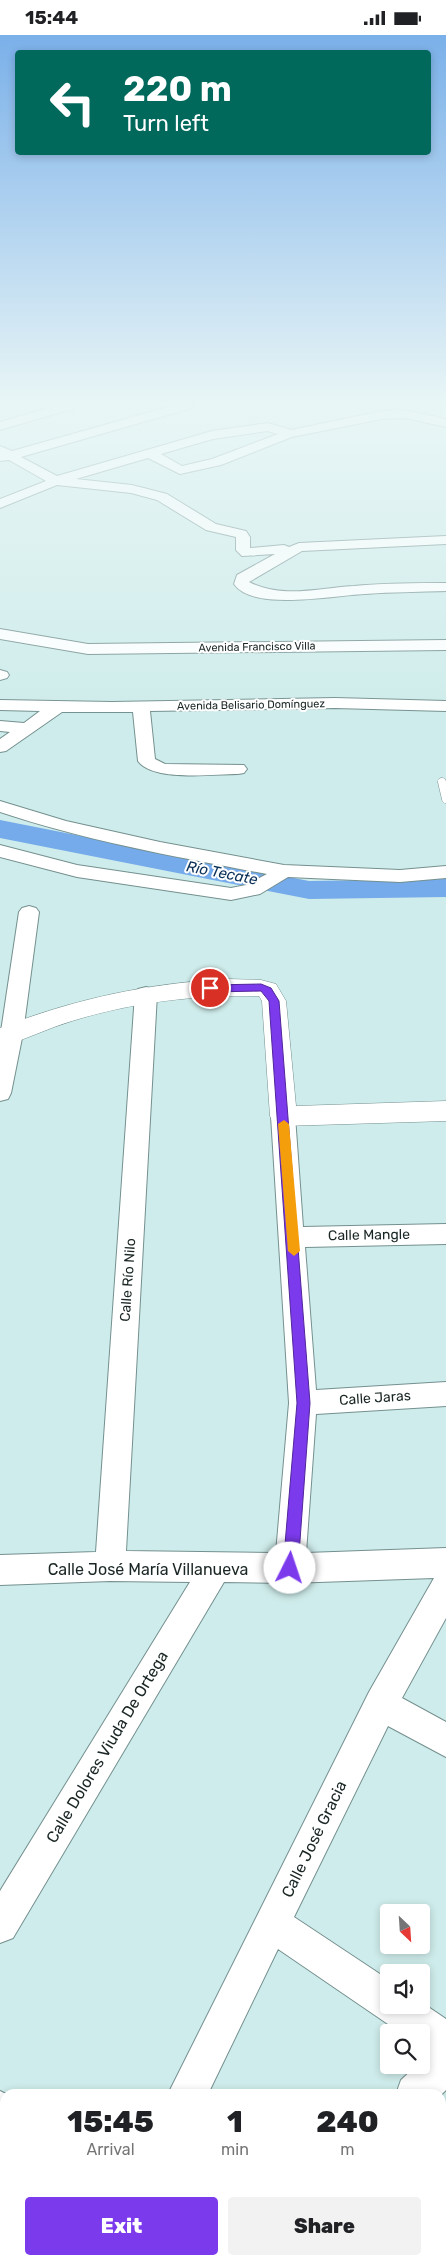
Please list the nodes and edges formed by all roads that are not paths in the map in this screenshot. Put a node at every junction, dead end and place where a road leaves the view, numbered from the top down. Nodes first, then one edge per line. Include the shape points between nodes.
1 (181, 509) edge
2 (446, 540) edge
3 (299, 547) junction
4 (446, 587) edge
5 (0, 634) edge
6 (446, 645) edge
7 (0, 705) edge
8 (446, 706) edge
9 (141, 707) junction
10 (56, 708) junction
11 (0, 726) edge
12 (27, 728) junction
13 (0, 747) edge
14 (238, 769) dead end
15 (442, 782) dead end
16 (446, 799) edge
17 (0, 806) edge
18 (0, 851) edge
19 (284, 871) junction
20 (446, 872) edge
21 (29, 912) dead end
22 (146, 994) junction
23 (6, 1035) edge
24 (0, 1093) edge
25 (446, 1111) edge
26 (283, 1116) junction
27 (446, 1234) edge
28 (293, 1237) junction
29 (446, 1394) edge
30 (303, 1403) junction
31 (446, 1563) edge
32 (110, 1566) junction
33 (290, 1568) junction
34 (215, 1569) junction
35 (0, 1570) edge
36 (446, 1587) edge
37 (381, 1704) junction
38 (446, 1740) edge
39 (272, 1923) junction
40 (0, 1925) edge
41 (380, 1996) edge
42 (406, 2014) edge
43 (446, 2041) edge
44 (446, 2063) edge
45 (189, 2089) edge
46 (420, 2089) edge

1 - 3 street via 210,527 241,534 243,550 247,553
2 - 3 street
3 - 4 street via 242,578 241,584 288,597
5 - 6 street, Avenida Francisco Villa via 88,649
7 - 10 street, Avenida Belisario Domínguez
8 - 9 street, Avenida Belisario Domínguez via 273,704
9 - 10 street, Avenida Belisario Domínguez
9 - 14 street via 147,761 153,767
10 - 12 street
11 - 12 street
12 - 13 street
15 - 16 lane
17 - 19 street via 70,828
18 - 19 street via 77,871 231,894 244,894 256,889
19 - 20 street via 400,876
21 - 23 street
22 - 23 street via 108,1001
22 - 26 street via 183,990 268,990 274,1001
22 - 32 street, Calle Río Nilo
23 - 24 street
25 - 26 street
26 - 28 street
27 - 28 street, Calle Mangle
28 - 30 street
29 - 30 street, Calle Jaras
30 - 33 street
31 - 33 street, Calle José María Villanueva
32 - 34 street, Calle José María Villanueva
32 - 35 street, Calle José María Villanueva
33 - 34 street, Calle José María Villanueva
34 - 40 street, Calle Dolores Viuda De Ortega
36 - 37 street, Calle José Gracia
37 - 38 street
37 - 39 street, Calle José Gracia
39 - 41 street
39 - 45 street, Calle José Gracia
42 - 43 street
44 - 46 street

